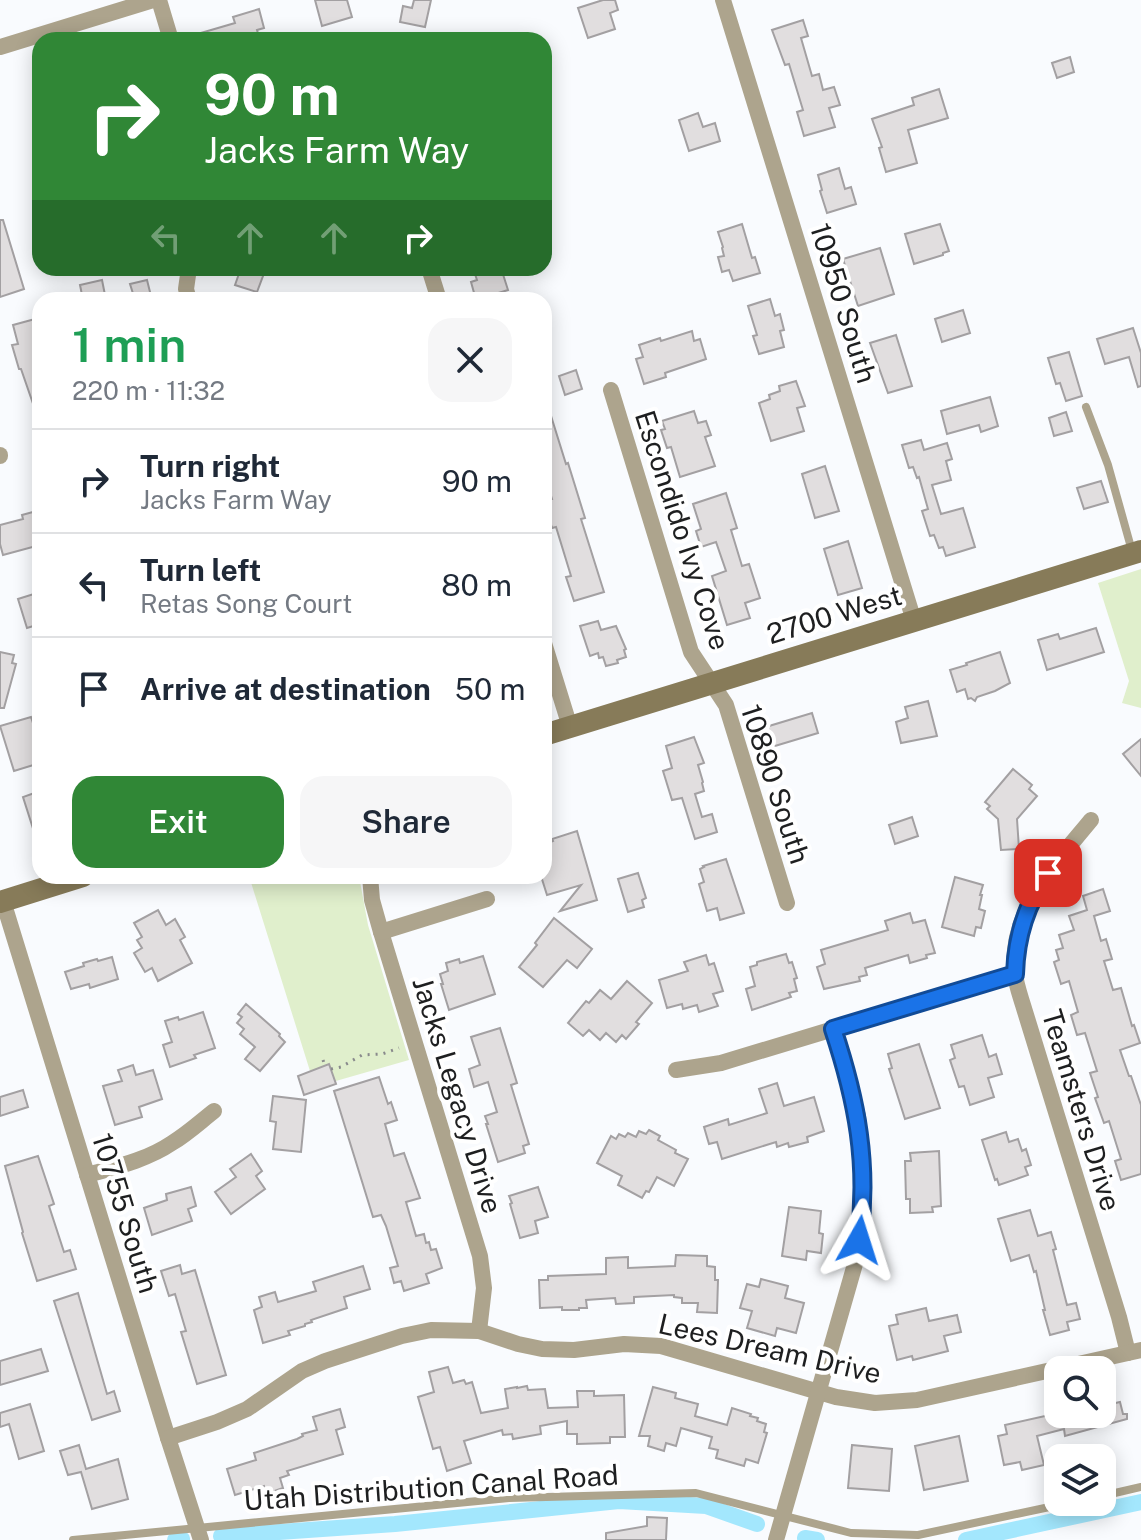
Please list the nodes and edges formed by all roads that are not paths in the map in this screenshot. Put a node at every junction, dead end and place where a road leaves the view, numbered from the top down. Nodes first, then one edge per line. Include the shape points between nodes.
1 (153, 0) edge
2 (159, 0) edge
3 (723, 0) edge
4 (49, 32) edge
5 (169, 32) edge
6 (32, 37) edge
7 (0, 47) edge
8 (611, 390) dead end
9 (1086, 407) dead end
10 (1137, 553) edge
11 (914, 621) junction
12 (552, 669) edge
13 (710, 684) junction
14 (570, 727) junction
15 (552, 733) edge
16 (1091, 820) dead end
17 (57, 884) edge
18 (371, 884) edge
19 (487, 899) dead end
20 (2, 901) edge
21 (787, 903) dead end
22 (381, 932) junction
23 (1015, 974) junction
24 (833, 1029) junction
25 (676, 1070) dead end
26 (214, 1111) dead end
27 (87, 1175) junction
28 (479, 1331) junction
29 (1134, 1352) edge
30 (819, 1391) junction
31 (168, 1438) junction
32 (1141, 1487) edge
33 (1116, 1493) edge
34 (1044, 1508) edge
35 (783, 1515) junction
36 (198, 1534) edge
37 (73, 1540) edge
38 (776, 1540) edge

1 - 4 street
2 - 5 street
3 - 11 street, 10950 South
6 - 7 street
8 - 13 street, Escondido Ivy Cove via 691,652
9 - 10 lane
10 - 11 main road, 2700 West
11 - 13 main road, 2700 West
12 - 14 street
13 - 14 main road, 2700 West
13 - 21 street, 10890 South via 726,705
14 - 15 main road, 2700 West
16 - 23 street via 1033,895 1018,940
17 - 20 main road
18 - 22 street, Jacks Legacy Drive
19 - 22 street
20 - 27 street, 10755 South
22 - 28 street, Jacks Legacy Drive via 480,1256 484,1288
23 - 24 street
23 - 29 street, Teamsters Drive
24 - 25 street via 721,1063
24 - 30 street via 858,1116 864,1190 855,1264
26 - 27 street via 159,1151
27 - 31 street, 10755 South
28 - 30 street, Lees Dream Drive via 542,1349 661,1346
28 - 31 street, Lees Dream Drive via 417,1332 337,1356 302,1371 239,1413
29 - 30 street, Lees Dream Drive via 904,1402 861,1402
30 - 35 street
31 - 36 street, 10755 South
32 - 33 lane
34 - 35 lane, Utah Distribution Canal Road via 918,1535 851,1533
35 - 36 lane, Utah Distribution Canal Road via 696,1493 604,1494 509,1498
35 - 38 street
36 - 37 lane, Utah Distribution Canal Road

